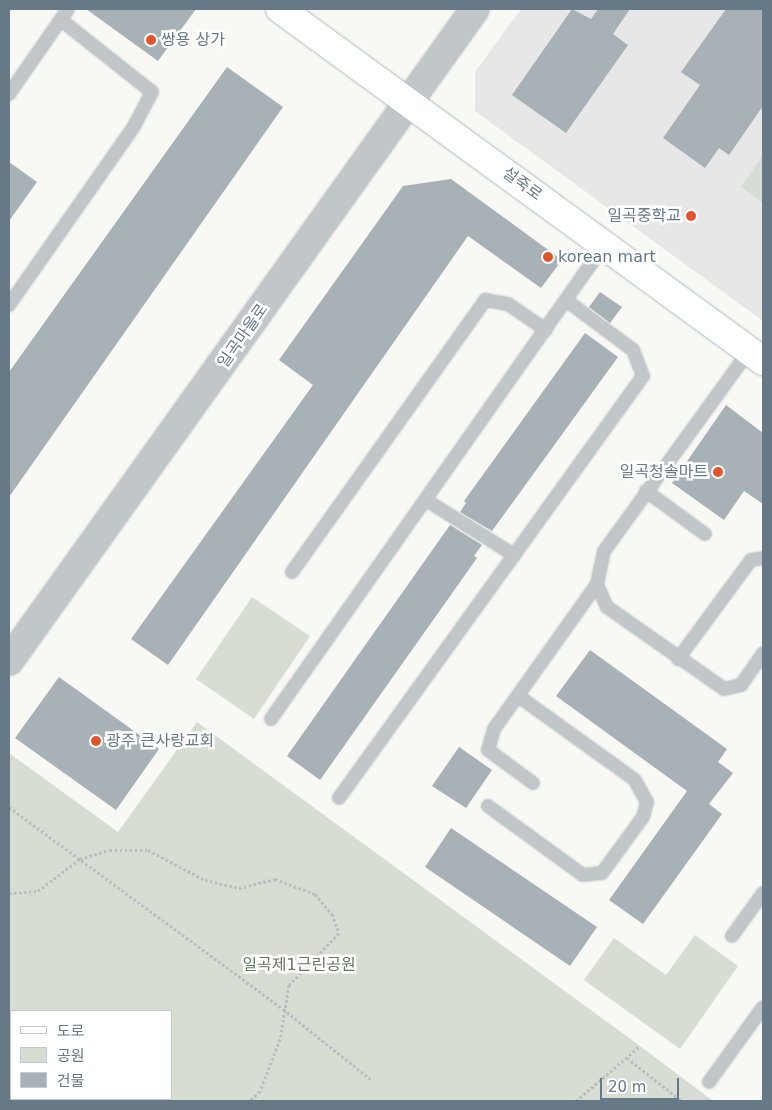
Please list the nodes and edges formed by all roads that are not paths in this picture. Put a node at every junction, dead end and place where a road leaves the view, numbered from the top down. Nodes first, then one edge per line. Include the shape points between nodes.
1 (280, 9) edge
2 (475, 9) edge
3 (64, 14) edge
4 (9, 94) edge
5 (410, 102) junction
6 (605, 244) junction
7 (567, 301) junction
8 (9, 306) edge
9 (546, 330) junction
10 (756, 356) edge
11 (646, 491) junction
12 (426, 500) junction
13 (706, 534) dead end
14 (514, 555) junction
15 (763, 558) edge
16 (292, 572) dead end
17 (597, 584) junction
18 (763, 653) edge
19 (678, 660) junction
20 (9, 661) edge
21 (518, 696) junction
22 (271, 719) dead end
23 (533, 783) dead end
24 (339, 798) dead end
25 (488, 806) dead end
26 (763, 893) edge
27 (732, 936) dead end
28 (763, 1007) edge
29 (709, 1082) dead end

1 - 5 main road, 설죽로
2 - 5 street, 일곡마을로
3 - 4 lane
3 - 8 lane via 152,92 133,128
5 - 6 main road, 설죽로
5 - 20 street, 일곡마을로
6 - 7 lane
6 - 10 main road, 설죽로
7 - 9 lane
7 - 14 lane via 633,350 643,376
9 - 12 lane
9 - 16 lane via 508,304 485,300
10 - 11 lane
11 - 13 lane
11 - 17 lane via 604,551
12 - 14 lane
12 - 22 lane
14 - 24 lane
15 - 19 lane via 751,560
17 - 19 lane via 607,607
17 - 21 lane
18 - 19 lane via 741,684 724,689
21 - 23 lane via 494,729 488,750
21 - 25 lane via 635,780 647,802 643,817 602,873 582,875
26 - 27 lane
28 - 29 lane

